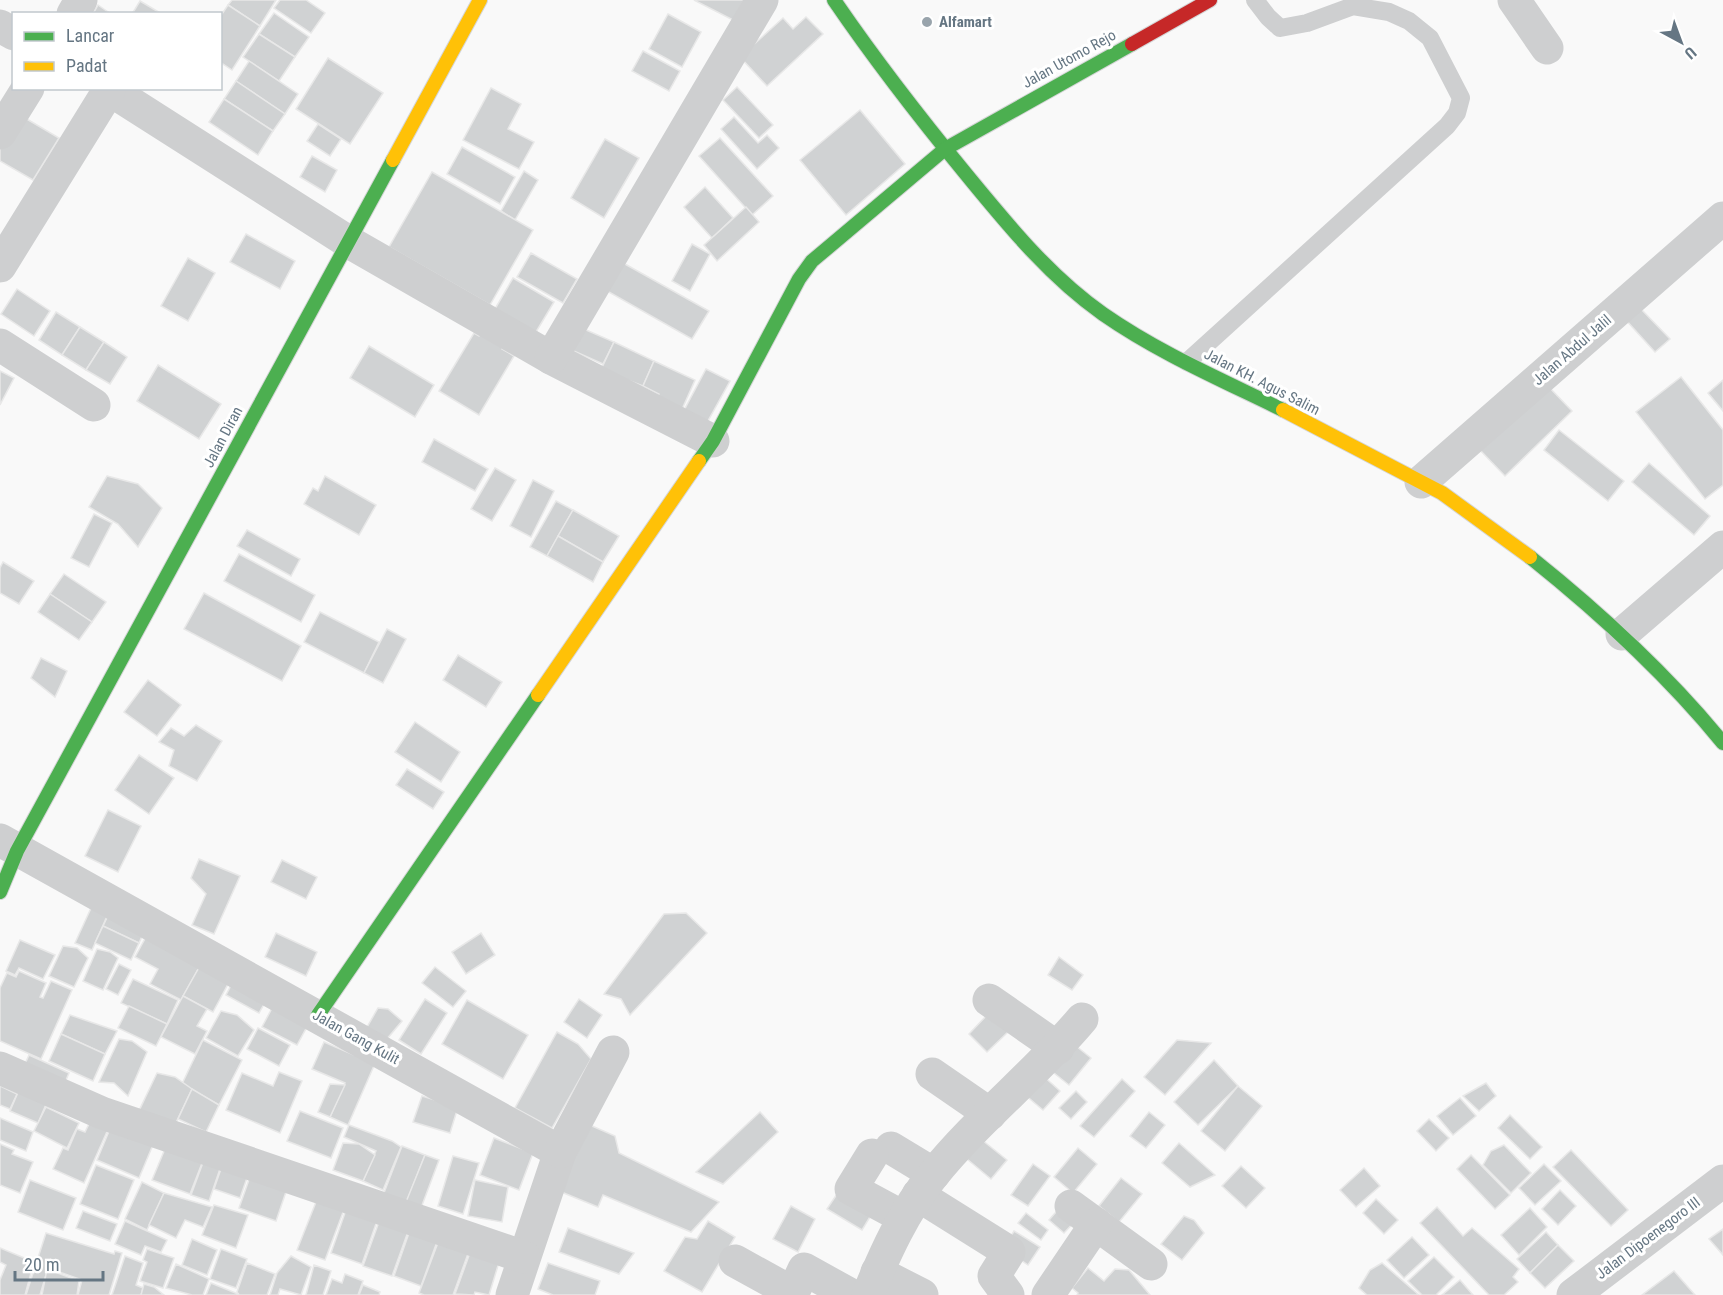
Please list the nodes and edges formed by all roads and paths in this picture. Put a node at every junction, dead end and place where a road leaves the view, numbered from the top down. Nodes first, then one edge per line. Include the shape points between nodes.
1 (480, 0) edge
2 (762, 0) edge
3 (834, 0) edge
4 (1255, 0) edge
5 (1514, 0) edge
6 (1206, 1) edge
7 (1547, 48) dead end
8 (27, 90) edge
9 (107, 90) edge
10 (110, 90) edge
11 (0, 133) edge
12 (945, 149) junction
13 (1723, 218) edge
14 (347, 242) junction
15 (0, 266) edge
16 (0, 345) edge
17 (551, 358) junction
18 (1187, 362) junction
19 (94, 405) dead end
20 (713, 441) junction
21 (1421, 482) junction
22 (1723, 547) edge
23 (1622, 634) junction
24 (1723, 743) edge
25 (9, 846) edge
26 (0, 892) edge
27 (989, 1000) dead end
28 (318, 1015) junction
29 (1082, 1019) dead end
30 (1058, 1048) junction
31 (613, 1052) dead end
32 (0, 1068) edge
33 (932, 1074) dead end
34 (990, 1114) junction
35 (560, 1152) junction
36 (1723, 1180) edge
37 (918, 1196) junction
38 (525, 1257) junction
39 (735, 1261) dead end
40 (1151, 1264) dead end
41 (872, 1283) edge
42 (512, 1295) edge
43 (851, 1295) edge
44 (922, 1295) edge
45 (1008, 1295) edge
46 (1048, 1295) edge
47 (1573, 1295) edge

1 - 14 street, Jalan Diran
2 - 17 street
3 - 12 street, Jalan KH. Agus Salim
4 - 18 lane via 1280,28 1307,23 1353,6 1389,12 1409,21 1430,38 1461,98 1447,126
5 - 7 street
6 - 12 street, Jalan Utomo Rejo
8 - 11 street
9 - 15 street
10 - 14 street
12 - 18 street, Jalan KH. Agus Salim via 1010,227 1061,280 1101,313
12 - 20 street, Jalan Utomo Rejo via 812,261
13 - 21 street, Jalan Abdul Jalil
14 - 17 street
14 - 25 street, Jalan Diran
16 - 19 street
17 - 20 street
18 - 21 street, Jalan KH. Agus Salim
20 - 28 street, Jalan Utomo Rejo
21 - 23 street, Jalan KH. Agus Salim via 1480,517 1529,554
22 - 23 street
23 - 24 street, Jalan KH. Agus Salim via 1698,711
25 - 26 street, Jalan Diran
25 - 28 street, Jalan Gang Kulit
27 - 30 street
28 - 35 street, Jalan Gang Kulit
29 - 30 street
30 - 34 street
31 - 35 street
32 - 38 street via 102,1113
33 - 34 street
34 - 37 street
35 - 38 street
36 - 47 street, Jalan Dipoenegoro III
37 - 37 street via 851,1189 882,1152
37 - 41 street
37 - 45 street via 1009,1252 994,1276
38 - 42 street
39 - 43 street via 793,1293 804,1269
40 - 46 street via 1083,1215
41 - 44 street

